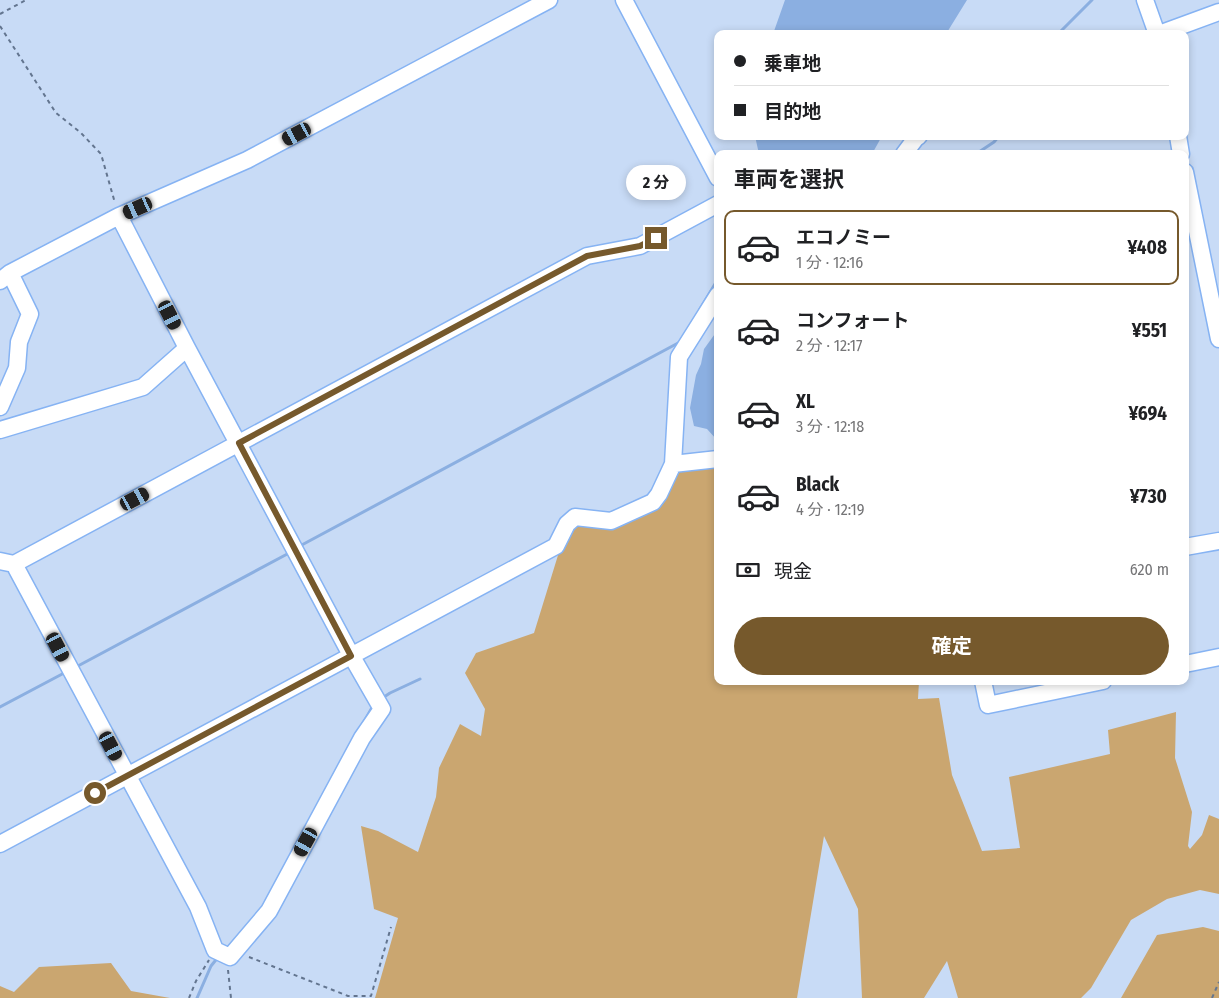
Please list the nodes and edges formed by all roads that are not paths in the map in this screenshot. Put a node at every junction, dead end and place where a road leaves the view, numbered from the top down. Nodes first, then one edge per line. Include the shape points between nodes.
1 (549, 0) edge
2 (624, 0) edge
3 (1145, 0) edge
4 (1219, 12) edge
5 (1156, 30) edge
6 (1169, 30) edge
7 (916, 140) edge
8 (907, 150) edge
9 (714, 170) edge
10 (1189, 187) edge
11 (714, 206) edge
12 (119, 216) junction
13 (1212, 272) edge
14 (5, 277) edge
15 (714, 301) edge
16 (1219, 339) edge
17 (187, 348) junction
18 (0, 407) edge
19 (0, 430) edge
20 (239, 443) junction
21 (714, 459) edge
22 (673, 464) junction
23 (1219, 541) edge
24 (1189, 546) edge
25 (7, 562) edge
26 (351, 656) junction
27 (1219, 657) edge
28 (1189, 663) edge
29 (984, 685) edge
30 (1084, 685) edge
31 (127, 776) junction
32 (0, 844) edge

1 - 12 street via 247,160
2 - 9 street
3 - 5 street
4 - 6 street
7 - 8 street
10 - 13 street
11 - 20 street via 640,246 587,256
12 - 14 street
12 - 17 street
13 - 16 street
14 - 18 street via 30,314 19,342 17,368
15 - 22 street via 679,358
17 - 19 street via 143,387
17 - 20 street
20 - 25 street
20 - 26 street
21 - 22 street
22 - 26 street via 653,502 611,522 575,517 566,524 556,546
23 - 24 street
25 - 31 street
26 - 31 street
26 - 31 street via 382,709 362,738 269,910 227,953 198,907
27 - 28 street
29 - 30 street via 988,705
31 - 32 street

